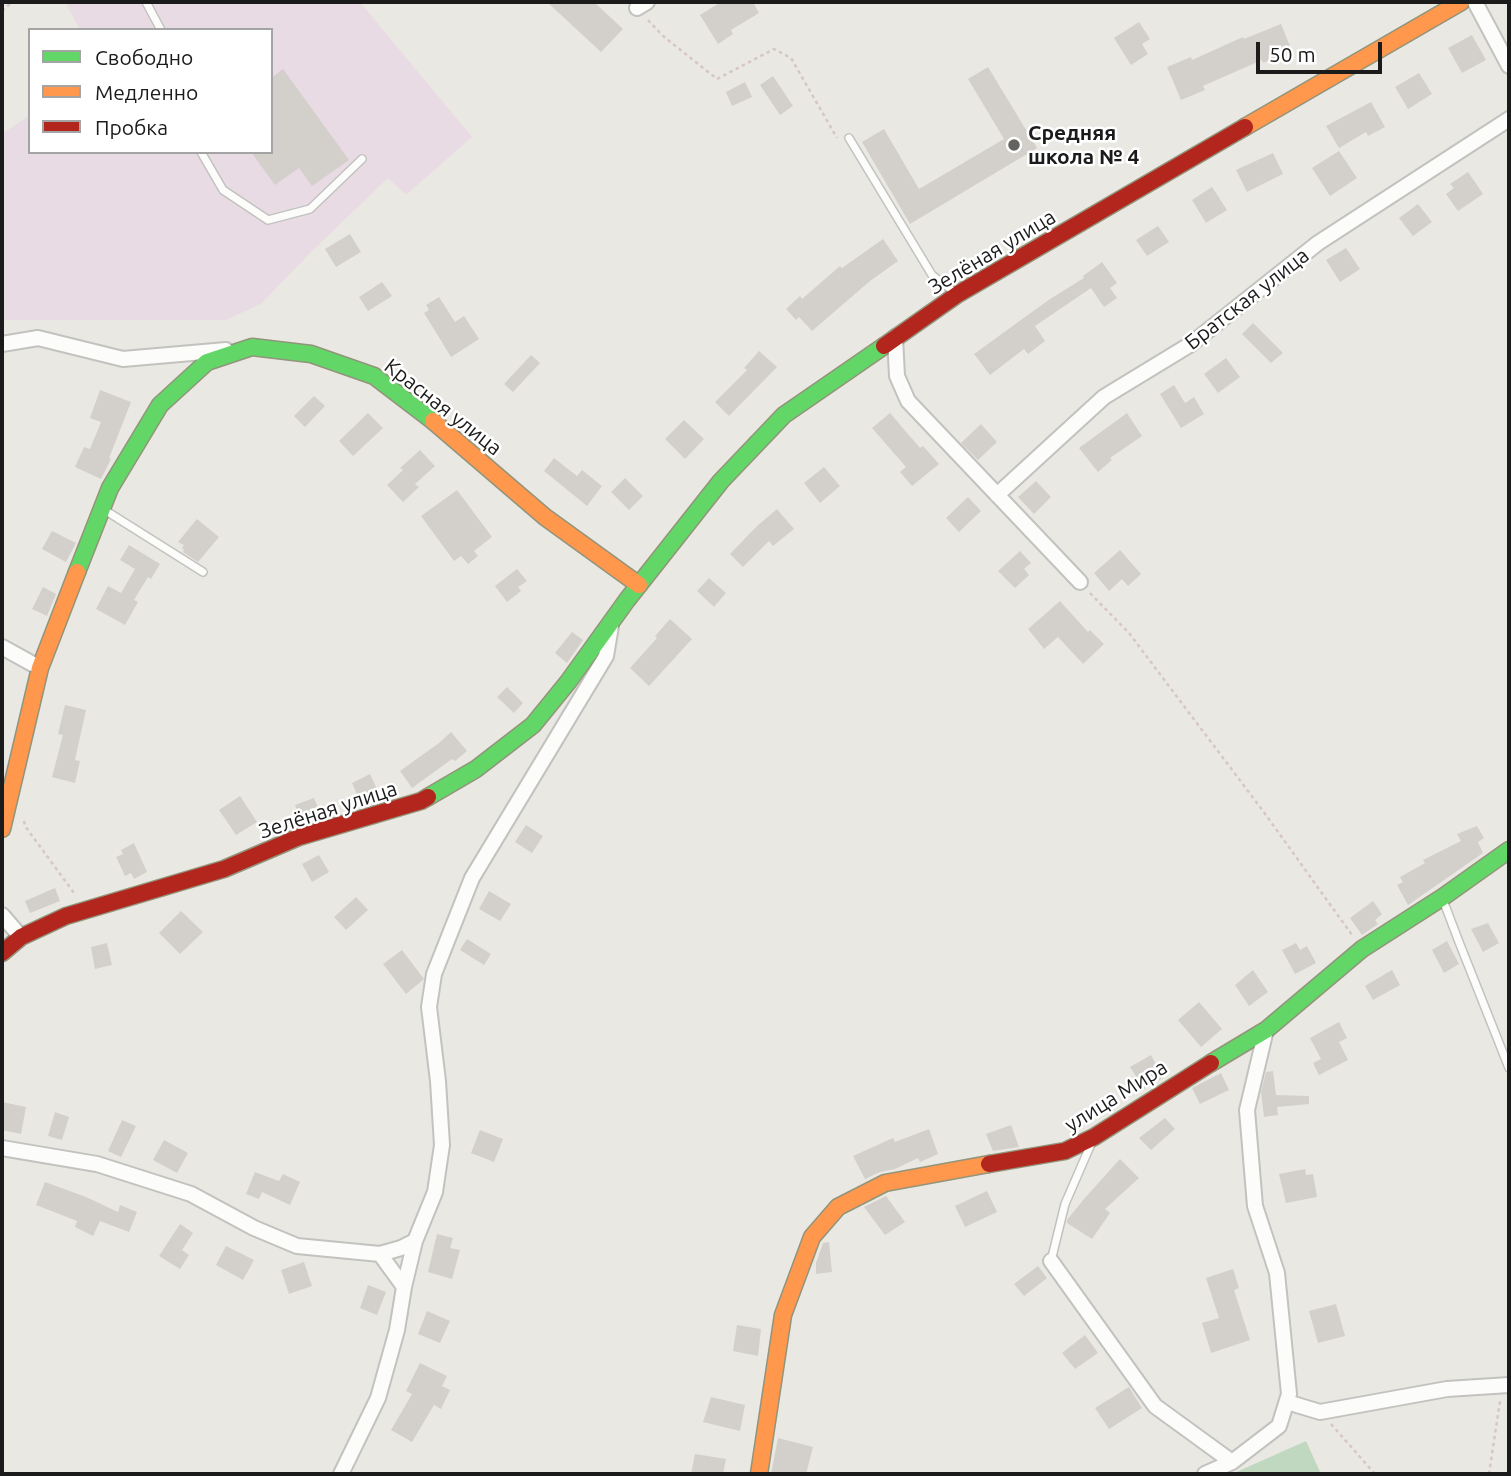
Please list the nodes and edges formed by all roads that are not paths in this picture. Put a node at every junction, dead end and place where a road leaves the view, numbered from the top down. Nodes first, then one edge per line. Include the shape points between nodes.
1 (146, 2) edge
2 (1461, 2) edge
3 (1475, 2) edge
4 (160, 28) edge
5 (1509, 66) edge
6 (1509, 119) edge
7 (849, 138) road end
8 (202, 154) edge
9 (362, 159) dead end
10 (958, 295) junction
11 (895, 337) junction
12 (2, 344) edge
13 (252, 347) junction
14 (997, 495) junction
15 (102, 509) junction
16 (203, 572) dead end
17 (1080, 582) road end
18 (639, 585) junction
19 (612, 621) junction
20 (2, 648) edge
21 (40, 668) junction
22 (2, 829) edge
23 (1509, 850) edge
24 (1443, 897) junction
25 (2, 915) edge
26 (20, 937) junction
27 (2, 953) edge
28 (1266, 1030) junction
29 (1509, 1068) edge
30 (1094, 1137) junction
31 (2, 1148) edge
32 (415, 1241) junction
33 (380, 1254) junction
34 (1051, 1261) joint
35 (404, 1287) junction
36 (1507, 1383) edge
37 (1288, 1398) junction
38 (1232, 1462) junction
39 (341, 1474) edge
40 (760, 1474) edge
41 (1205, 1474) edge

1 - 4 lane
2 - 10 street, Зелёная улица
3 - 5 street
6 - 14 street, Братская улица via 1318,243 1191,344 1104,397
7 - 10 lane via 932,275
8 - 9 lane via 223,190 268,220 310,209
10 - 11 street, Зелёная улица
11 - 14 street via 897,376 908,401
11 - 18 street, Зелёная улица via 784,415 721,481
12 - 13 street via 38,338 123,359
13 - 15 street, Красная улица via 207,362 160,405
13 - 18 street, Красная улица via 311,354 374,376 545,517
14 - 17 street
15 - 16 lane
15 - 21 street, Красная улица
18 - 19 street, Зелёная улица
19 - 26 street, Зелёная улица via 533,725 476,769 421,801 299,837 224,869 66,916
19 - 32 street, Зелёная улица via 606,656 472,878 434,974 429,1007 442,1144 435,1192
20 - 21 street
21 - 22 street, Красная улица
23 - 24 street, улица Мира
24 - 28 street, улица Мира via 1362,949
24 - 29 lane
25 - 26 street
26 - 27 street, Зелёная улица
28 - 30 street, улица Мира
28 - 37 street via 1247,1110 1255,1206 1277,1273
30 - 34 lane via 1065,1204
30 - 40 street, улица Мира via 1065,1151 885,1183 838,1207 812,1237 783,1315
31 - 33 street via 97,1164 191,1194 297,1246
32 - 33 street
32 - 35 street
33 - 35 street
34 - 38 street via 1155,1406
35 - 39 street via 378,1398
36 - 37 street via 1320,1412
37 - 38 street via 1279,1426
38 - 41 street

